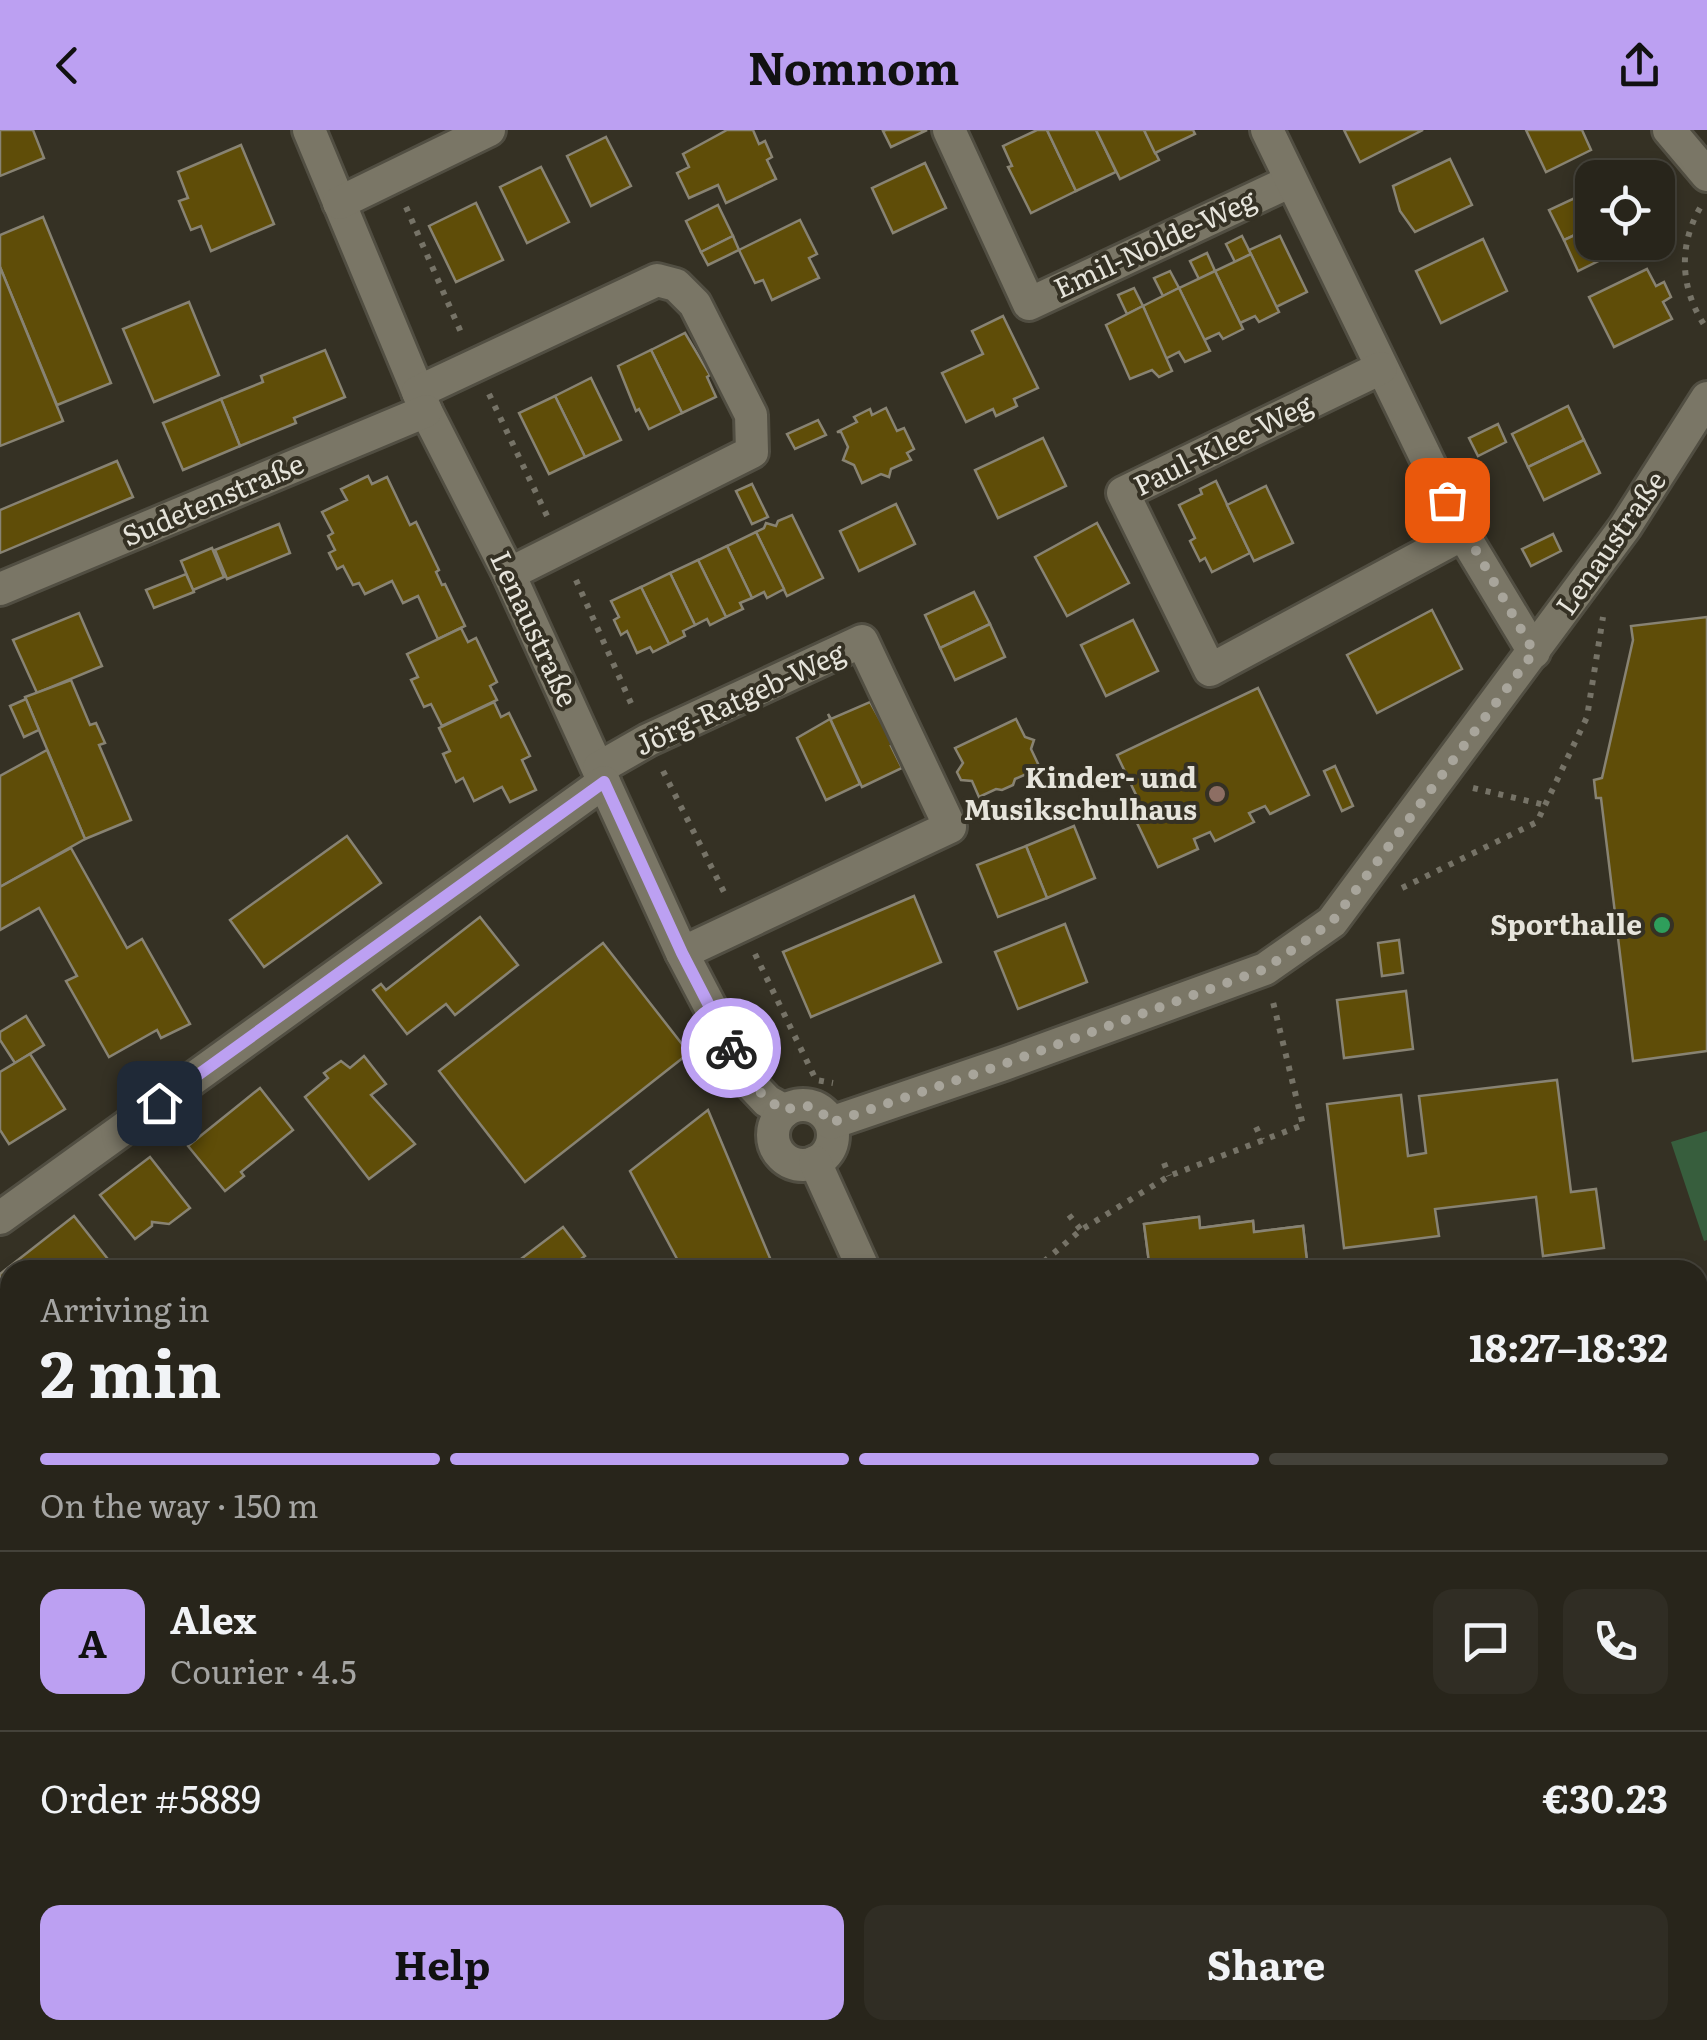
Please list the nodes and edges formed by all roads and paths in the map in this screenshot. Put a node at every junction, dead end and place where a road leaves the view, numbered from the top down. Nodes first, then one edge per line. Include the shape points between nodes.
1 (309, 130) edge
2 (489, 130) edge
3 (949, 130) edge
4 (1268, 130) edge
5 (1670, 130) edge
6 (393, 178) junction
7 (1291, 180) junction
8 (1706, 188) edge
9 (339, 204) junction
10 (1707, 329) edge
11 (476, 365) junction
12 (1381, 368) junction
13 (1707, 398) edge
14 (422, 401) junction
15 (1464, 534) junction
16 (562, 549) junction
17 (509, 574) junction
18 (0, 589) edge
19 (1605, 600) dead end
20 (1534, 652) junction
21 (648, 740) junction
22 (602, 775) junction
23 (1438, 779) junction
24 (1545, 805) junction
25 (1400, 888) dead end
26 (740, 924) junction
27 (682, 953) junction
28 (1265, 969) junction
29 (872, 1110) junction
30 (785, 1111) junction
31 (830, 1123) junction
32 (1256, 1126) dead end
33 (1262, 1140) junction
34 (815, 1162) junction
35 (1164, 1163) dead end
36 (1169, 1176) junction
37 (1069, 1215) dead end
38 (0, 1218) edge
39 (1081, 1230) junction
40 (859, 1260) edge
41 (1046, 1260) edge

1 - 9 street, Lenaustraße
2 - 6 street
3 - 7 street, Emil-Nolde-Weg via 1029,304
4 - 7 street
5 - 8 street
6 - 9 street
6 - 11 path
7 - 12 street
8 - 10 path via 1684,254 1688,292
9 - 14 street, Lenaustraße
11 - 14 street, Sudetenstraße
11 - 16 path
11 - 16 street, Sudetenstraße via 657,280 676,284 695,304 751,414 752,452
12 - 15 street
12 - 15 street, Paul-Klee-Weg via 1124,493 1210,670
13 - 20 street, Lenaustraße
14 - 17 street, Lenaustraße
14 - 18 street, Sudetenstraße
15 - 20 street
16 - 17 street
16 - 21 path
17 - 22 street, Lenaustraße
19 - 24 path via 1587,717
20 - 23 street, Lenaustraße
21 - 22 street, Jörg-Ratgeb-Weg
21 - 26 path
21 - 26 street, Jörg-Ratgeb-Weg via 862,641 950,827
22 - 27 street, Lenaustraße
22 - 38 street, Jörg-Ratgeb-Weg
23 - 24 path
23 - 28 street, Lenaustraße via 1332,922
24 - 25 path via 1537,822
26 - 27 street, Jörg-Ratgeb-Weg
26 - 29 path via 816,1080 866,1089
27 - 30 street, Lenaustraße via 750,1084
28 - 29 street, Lenaustraße
28 - 33 path via 1303,1124
29 - 31 street, Lenaustraße
30 - 31 street, Lenaustraße via 811,1106
30 - 34 street via 774,1126 780,1154 796,1163
31 - 34 street via 828,1150
32 - 33 path
33 - 36 path
34 - 40 street
35 - 36 path
36 - 39 path
37 - 39 path
39 - 41 path

